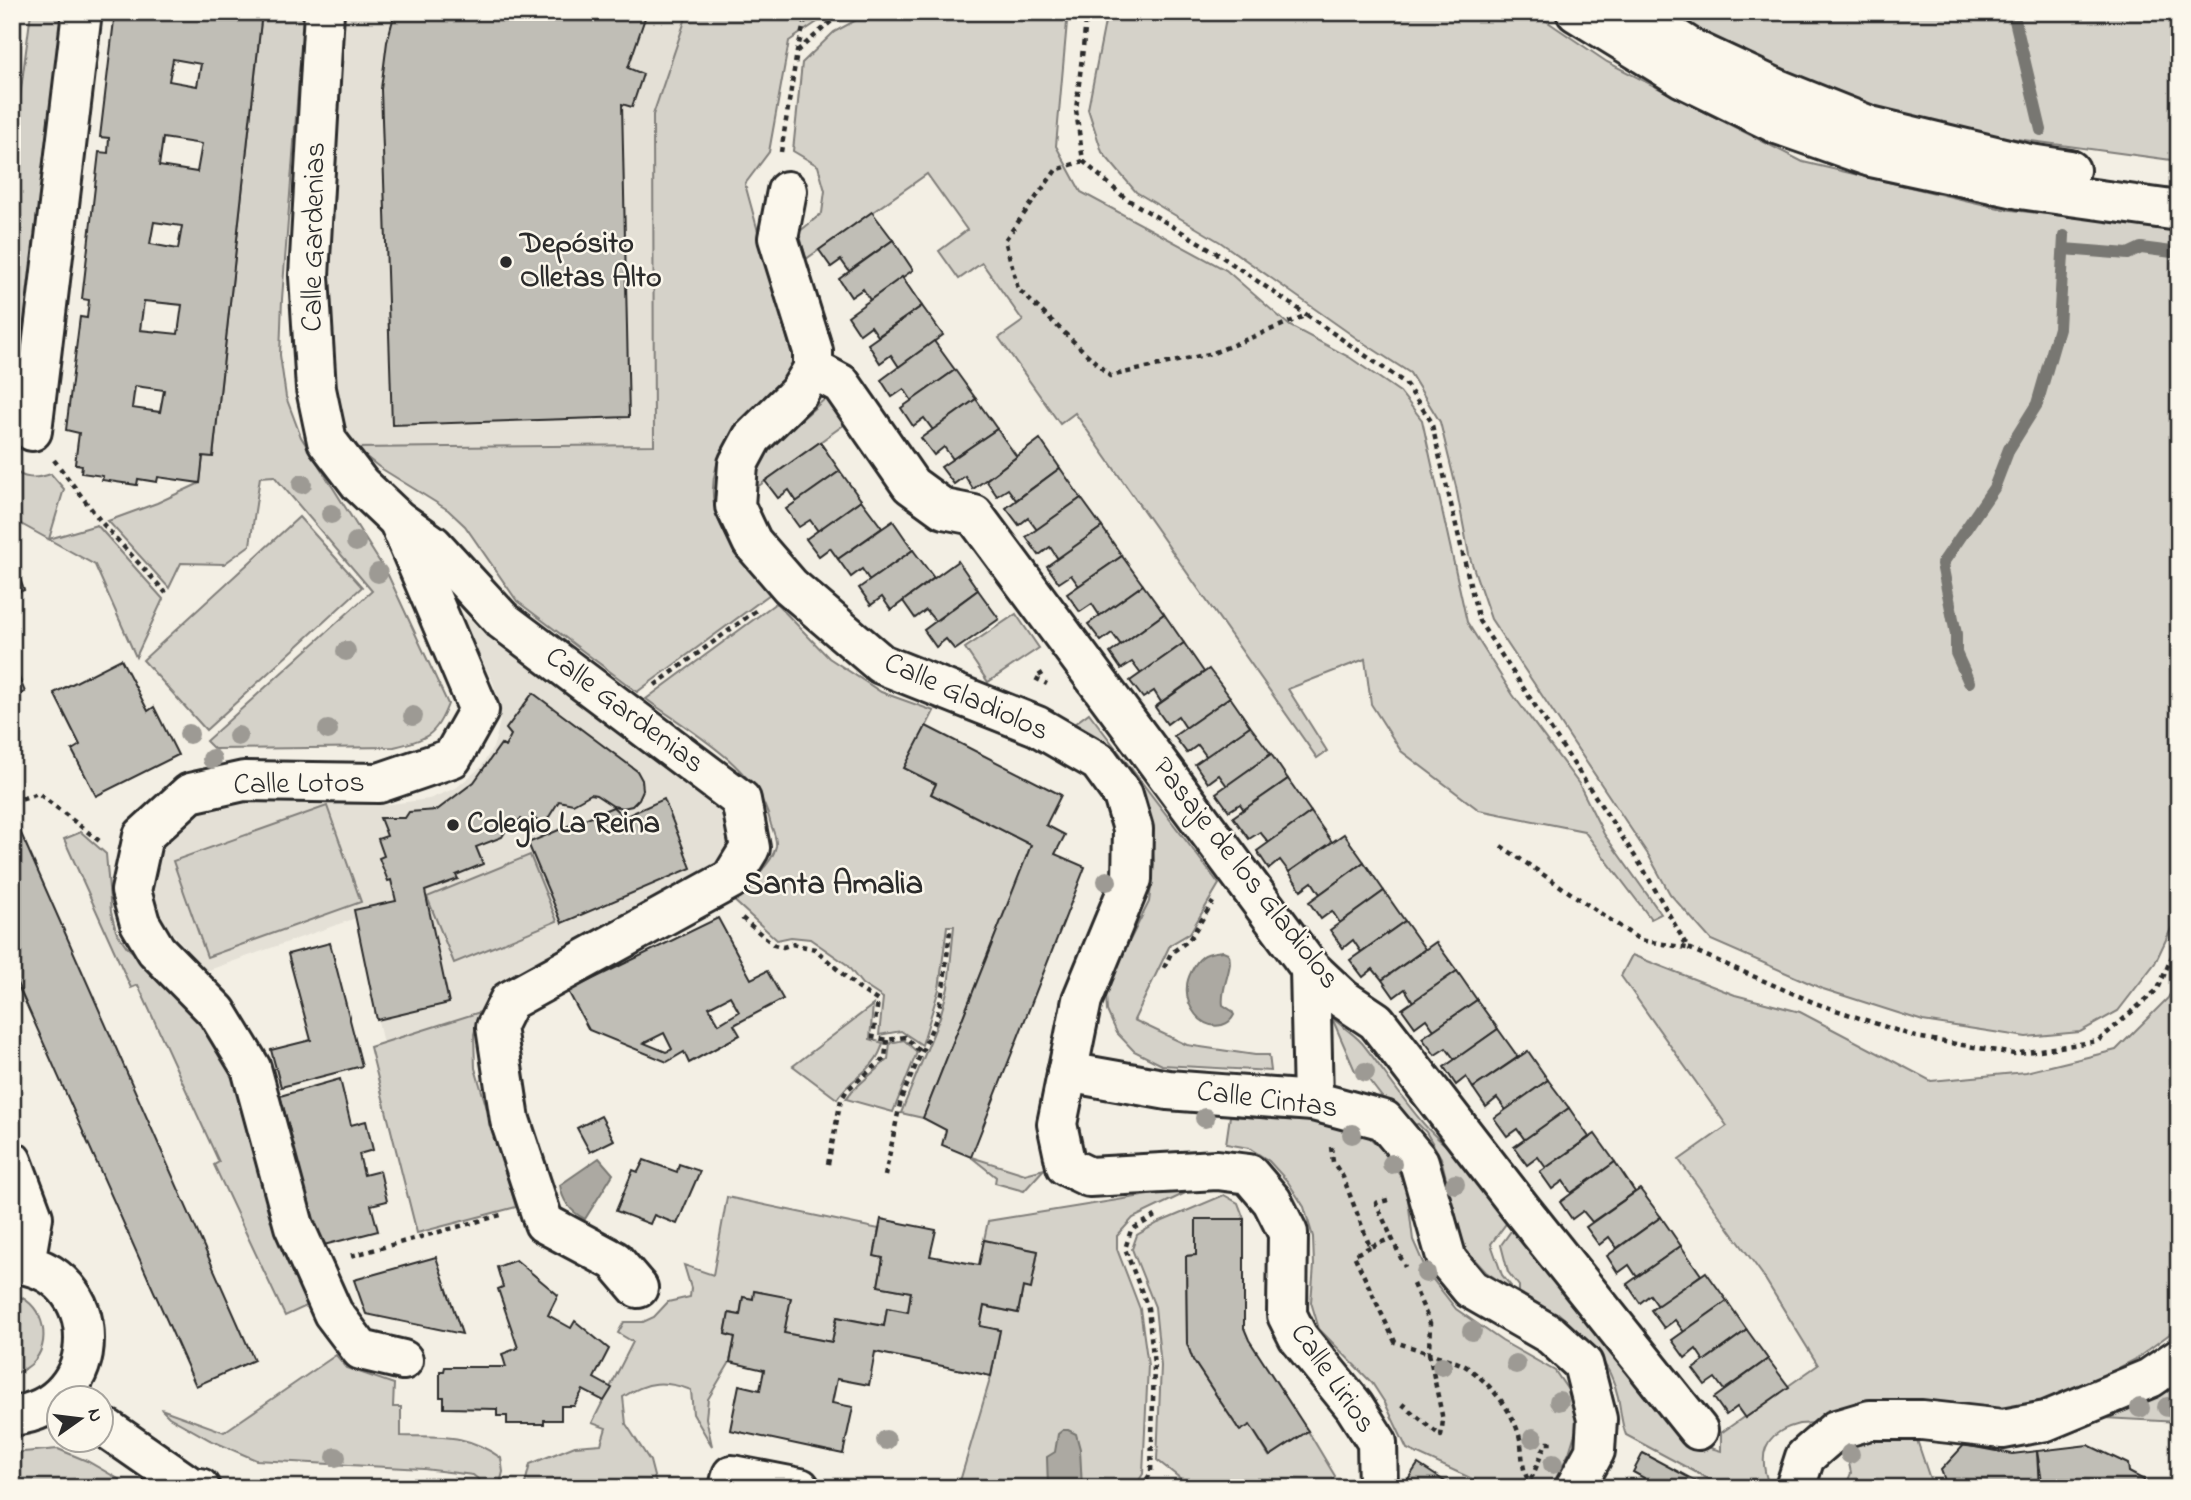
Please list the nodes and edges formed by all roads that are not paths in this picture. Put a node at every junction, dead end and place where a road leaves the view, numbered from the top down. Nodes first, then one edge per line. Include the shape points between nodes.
1 (82, 12) edge
2 (324, 12) edge
3 (1576, 12) edge
4 (1634, 12) edge
5 (2179, 187) edge
6 (787, 191) road end
7 (2179, 211) edge
8 (813, 369) junction
9 (32, 431) road end
10 (398, 520) junction
11 (1310, 968) junction
12 (1067, 1072) junction
13 (1321, 1103) junction
14 (12, 1161) edge
15 (1066, 1166) joint
16 (19, 1263) edge
17 (638, 1288) dead end
18 (85, 1334) junction
19 (2179, 1358) edge
20 (403, 1360) dead end
21 (90, 1384) edge
22 (13, 1416) edge
23 (46, 1416) edge
24 (116, 1429) edge
25 (1698, 1430) dead end
26 (1800, 1472) edge
27 (200, 1488) edge
28 (729, 1488) edge
29 (800, 1488) edge
30 (1378, 1488) edge
31 (1575, 1488) edge

1 - 9 street
2 - 10 street, Calle Gardenias via 309,276 316,389 327,441 360,484
3 - 7 street via 1684,78 1777,124 1871,157 2020,189
4 - 5 street via 1692,49 1870,125 2024,163
6 - 8 street via 778,238 813,351
8 - 11 street, Pasaje de los Gladiolos via 841,384 911,485 944,509 974,515
8 - 12 street, Calle Gladiolos via 799,392 752,438 738,464 735,506 752,542 790,586 880,664 1037,726 1099,762 1123,795 1133,829 1132,879 1082,999
10 - 17 street, Calle Gardenias via 433,545 502,620 741,800 750,848 731,879 509,1001 496,1027 510,1120 544,1223 615,1261
10 - 20 street, Calle Lotos via 479,710 452,758 379,783 244,781 190,793 143,836 131,891 140,923 156,950 217,1012 251,1068 294,1226 333,1312 361,1350
11 - 13 street
11 - 25 street, Pasaje de los Gladiolos via 1343,999 1376,1021
12 - 13 street, Calle Cintas via 1168,1090
12 - 15 street, Calle Gladiolos via 1056,1124
13 - 31 street, Calle Cintas via 1384,1119 1419,1162 1447,1260 1471,1289 1551,1335 1583,1364 1597,1419 1595,1451
14 - 16 street via 33,1217
15 - 30 street, Calle Lirios via 1089,1177 1217,1170 1249,1174 1272,1201 1287,1233 1287,1315 1298,1337 1377,1442
16 - 18 street via 45,1271 63,1284 76,1301
18 - 21 street
18 - 22 street via 78,1372 67,1389 34,1412
19 - 26 street via 2150,1377 2046,1421 2003,1429 1922,1420 1870,1420 1836,1430
22 - 23 street
24 - 27 street via 191,1486
28 - 29 street via 732,1475

